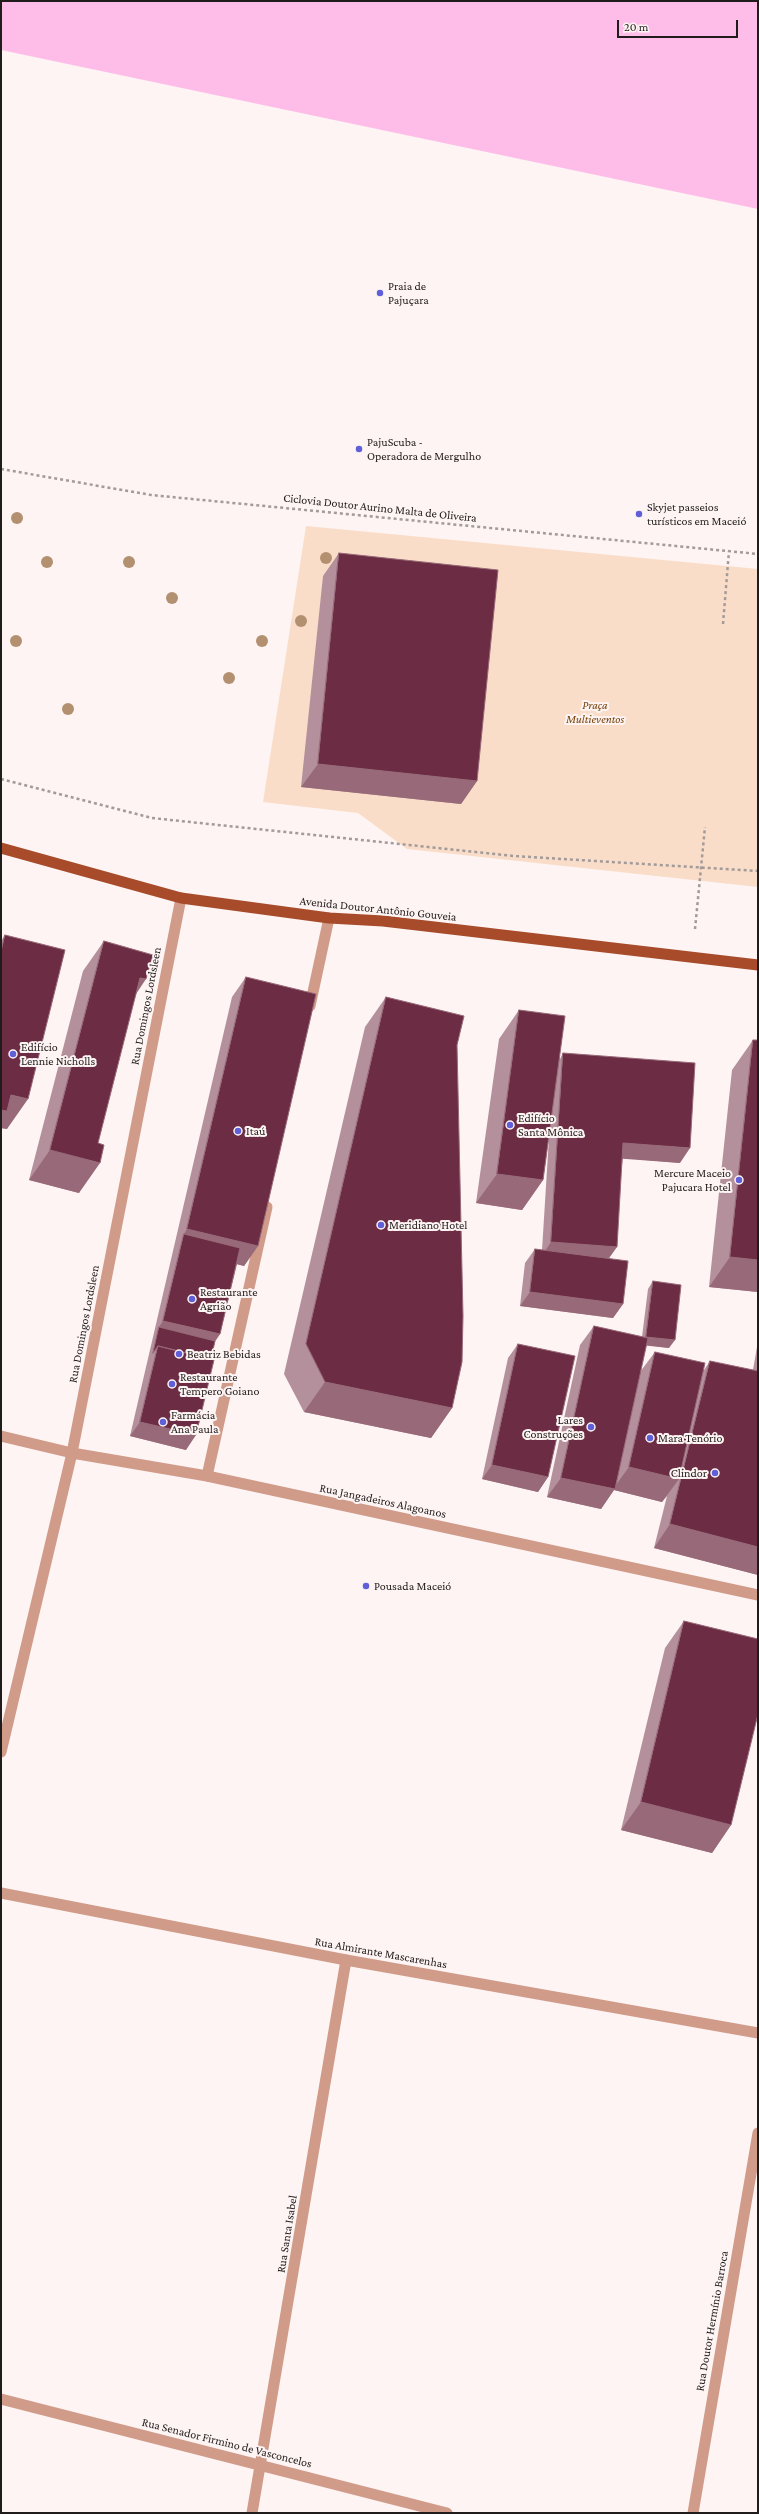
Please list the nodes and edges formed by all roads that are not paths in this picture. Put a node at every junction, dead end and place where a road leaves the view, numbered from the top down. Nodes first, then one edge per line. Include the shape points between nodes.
1 (1, 848) edge
2 (181, 898) junction
3 (329, 918) junction
4 (758, 964) edge
5 (308, 1016) edge
6 (269, 1195) edge
7 (1, 1436) edge
8 (72, 1453) junction
9 (207, 1476) junction
10 (758, 1595) edge
11 (1, 1752) edge
12 (1, 1893) edge
13 (346, 1960) junction
14 (758, 2033) edge
15 (758, 2133) edge
16 (1, 2399) edge
17 (262, 2465) junction
18 (252, 2513) edge
19 (447, 2513) edge
20 (693, 2513) edge

1 - 2 main road, Avenida Doutor Antônio Gouveia
2 - 3 main road, Avenida Doutor Antônio Gouveia
2 - 8 street, Rua Domingos Lordsleen
3 - 4 main road, Avenida Doutor Antônio Gouveia via 383,921
3 - 5 street
6 - 9 street
7 - 8 street, Rua Jangadeiros Alagoanos
8 - 9 street, Rua Jangadeiros Alagoanos
8 - 11 street, Rua Domingos Lordsleen
9 - 10 street, Rua Jangadeiros Alagoanos
12 - 13 street, Rua Almirante Mascarenhas
13 - 14 street, Rua Almirante Mascarenhas
13 - 17 street, Rua Santa Isabel
15 - 20 street, Rua Doutor Hermínio Barroca
16 - 17 street, Rua Senador Firmino de Vasconcelos
17 - 18 street, Rua Santa Isabel
17 - 19 street, Rua Senador Firmino de Vasconcelos

